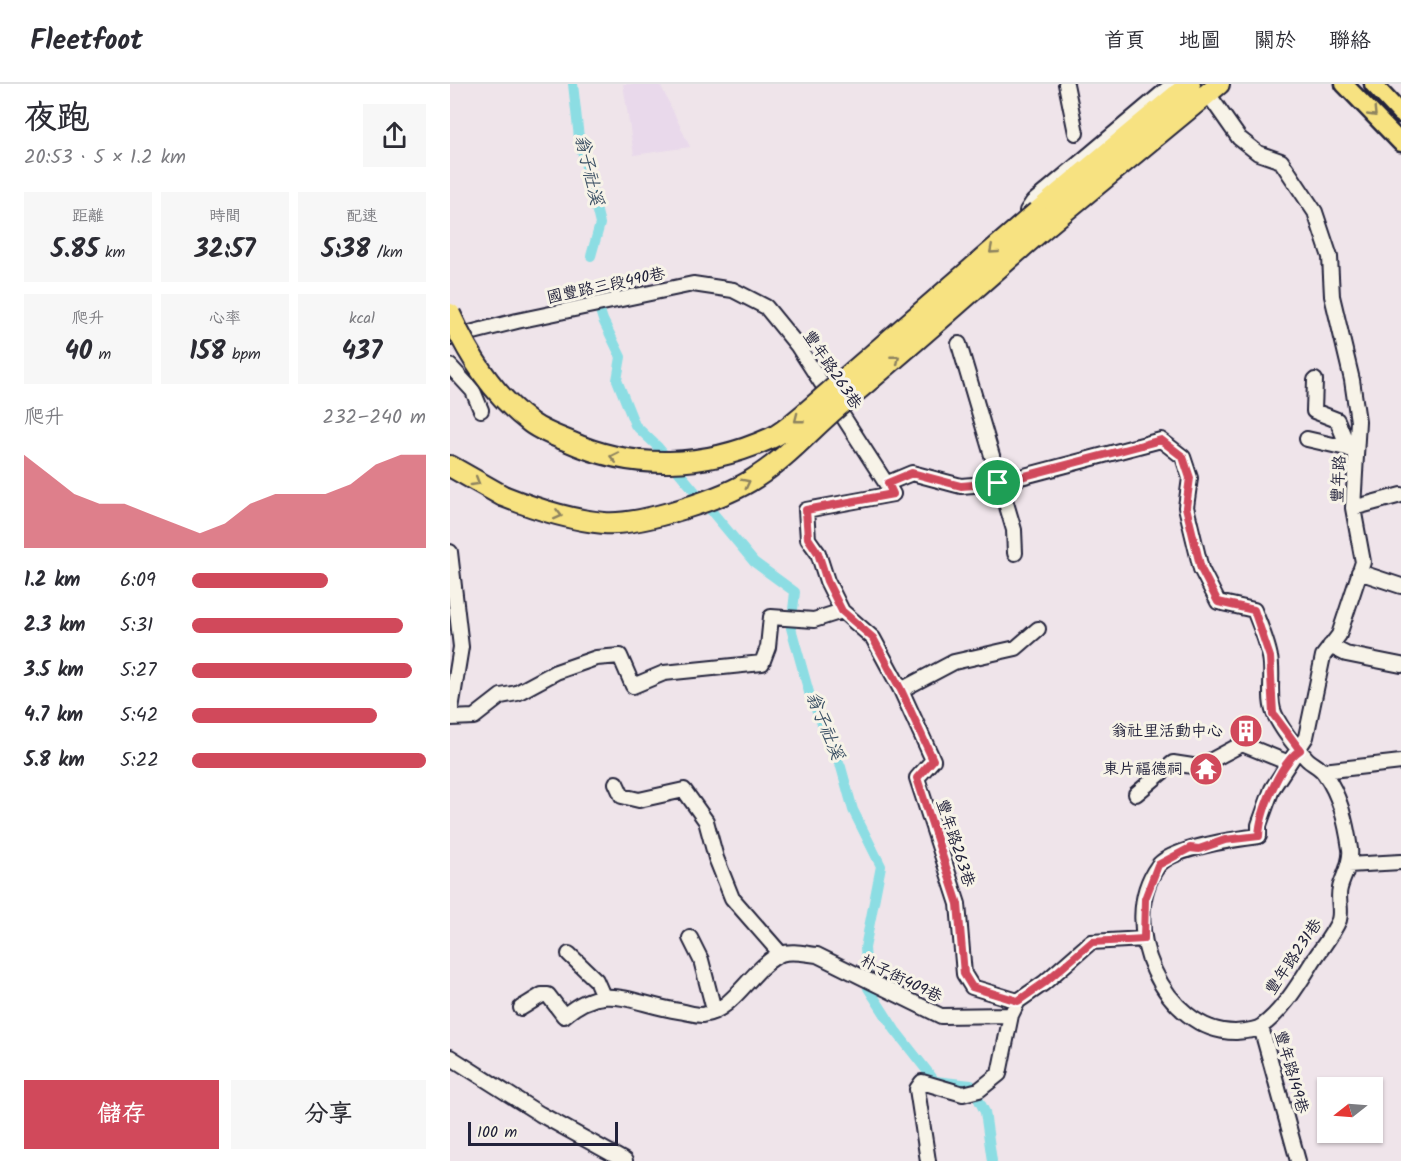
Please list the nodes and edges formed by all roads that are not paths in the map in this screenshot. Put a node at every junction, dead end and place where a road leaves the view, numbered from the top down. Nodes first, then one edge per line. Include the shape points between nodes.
1 (1066, 84) edge
2 (1173, 84) edge
3 (1190, 84) edge
4 (1344, 84) edge
5 (1373, 84) edge
6 (1214, 94) edge
7 (1401, 114) edge
8 (1076, 133) dead end
9 (1401, 143) edge
10 (1043, 218) junction
11 (766, 307) joint
12 (450, 314) edge
13 (450, 338) edge
14 (959, 344) dead end
15 (450, 366) edge
16 (1315, 380) dead end
17 (481, 410) dead end
18 (1307, 439) dead end
19 (1353, 450) junction
20 (450, 465) edge
21 (888, 483) junction
22 (998, 483) junction
23 (1401, 495) edge
24 (1353, 508) junction
25 (450, 552) edge
26 (1014, 553) dead end
27 (1359, 572) junction
28 (1401, 586) edge
29 (842, 611) junction
30 (1038, 629) dead end
31 (1330, 646) junction
32 (1401, 665) edge
33 (901, 690) junction
34 (450, 717) edge
35 (1300, 750) junction
36 (1401, 762) edge
37 (1289, 763) junction
38 (1323, 771) junction
39 (616, 783) dead end
40 (1136, 794) dead end
41 (1401, 862) edge
42 (1348, 865) junction
43 (690, 938) dead end
44 (1144, 939) junction
45 (569, 954) dead end
46 (782, 954) junction
47 (603, 996) junction
48 (1018, 1001) junction
49 (521, 1008) dead end
50 (714, 1010) junction
51 (1011, 1015) junction
52 (1261, 1027) junction
53 (450, 1057) edge
54 (626, 1161) edge
55 (928, 1161) edge
56 (1298, 1161) edge

1 - 8 street
2 - 6 street via 1033,202 1027,211 1031,227 1040,234 1055,230
3 - 10 highway
4 -> 9 main road
5 - 7 main road
6 - 10 highway
6 - 19 street, 豐年路 via 1244,142 1258,153 1281,162 1320,225 1330,257 1332,296 1352,380 1358,421
10 -> 12 highway, bridge via 774,437 690,463 614,457 585,449 531,423 482,373
20 -> 10 highway, bridge via 503,496 535,509 606,523 713,500 756,478 902,355
11 - 13 street, 國豐路三段490巷 via 733,290 693,284
11 - 21 street, 豐年路263巷 via 797,345
14 - 22 street
15 - 17 street via 473,391
16 - 19 street via 1314,411 1337,420
18 - 19 street
19 - 24 street, 豐年路
21 - 22 street via 912,473 961,486
21 - 29 street, 豐年路263巷 via 893,494 806,510 808,538
22 - 26 street via 1014,530
22 - 35 street via 1161,440 1183,457 1190,478 1186,507 1201,569 1218,602 1254,610 1270,657 1273,714
23 - 24 street
24 - 27 street, 豐年路 via 1363,562
25 - 34 street via 461,647
27 - 28 street
27 - 31 street, 豐年路 via 1339,635
29 - 33 street, 豐年路263巷 via 873,638
29 - 34 street via 814,620 771,617 762,663 664,673 633,686 620,656 596,658 556,672 517,693 501,696 474,717
30 - 33 street via 1016,648 954,662
31 - 32 street via 1346,654
31 - 35 street, 豐年路 via 1323,656
33 - 48 street, 豐年路263巷 via 933,760 917,778 958,904 964,974 972,987
35 - 37 street
35 - 38 street
36 - 38 street
37 - 40 street via 1242,744 1198,767 1173,763
37 - 44 street via 1272,789 1259,836 1190,848 1158,865 1145,899
38 - 42 street via 1341,802 1350,852
39 - 46 street via 622,796 645,800 684,790 706,821 732,898
41 - 42 street
42 - 52 street, 豐年路231巷 via 1339,891 1339,919 1292,994
43 - 50 street via 701,960
44 - 48 street via 1092,942
44 - 52 street via 1155,973 1168,994 1193,1019 1219,1031
45 - 47 street via 596,980
46 - 50 street via 759,969 731,999
46 - 51 street, 朴子街409巷 via 817,955 941,1016
47 - 49 street via 580,1002 564,1016 548,994
47 - 50 street via 702,1015
48 - 51 street
51 - 55 street via 999,1074 975,1092 922,1082 917,1089
52 - 56 street, 豐年路149巷
53 - 54 street via 540,1114

